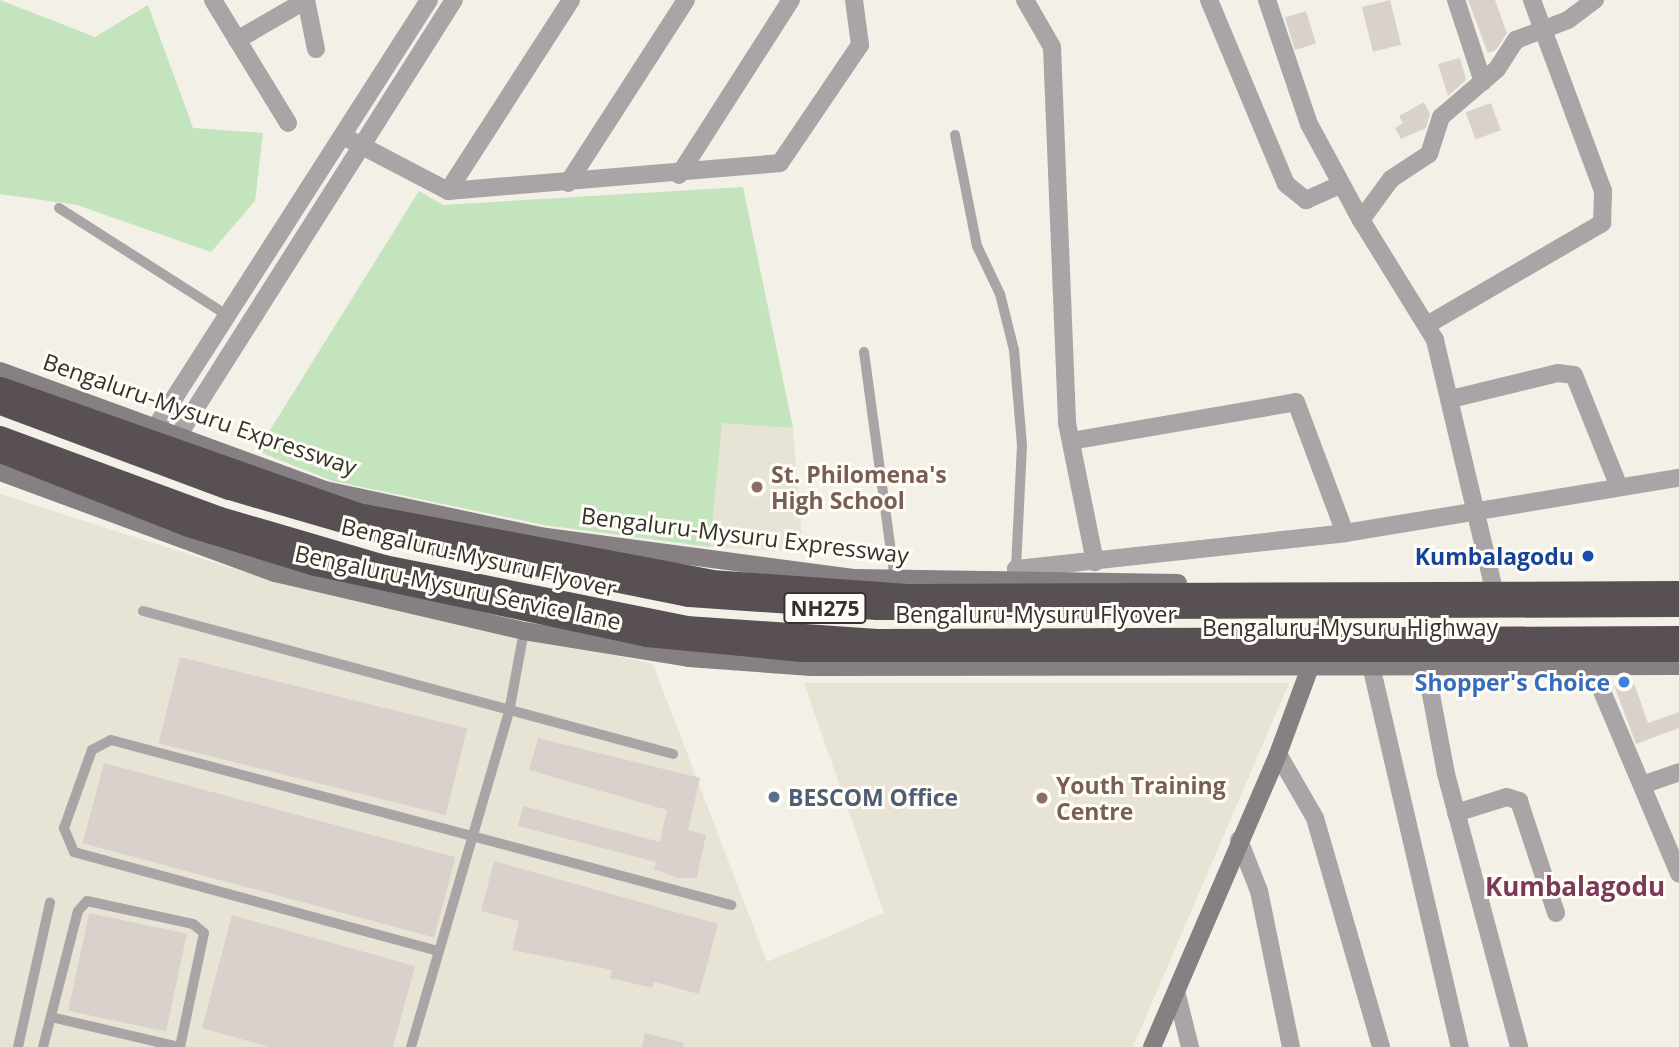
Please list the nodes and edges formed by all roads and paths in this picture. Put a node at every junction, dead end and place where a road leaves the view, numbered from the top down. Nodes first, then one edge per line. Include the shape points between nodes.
1 (213, 0) edge
2 (306, 0) edge
3 (454, 0) edge
4 (571, 0) edge
5 (686, 0) edge
6 (791, 0) edge
7 (854, 0) edge
8 (1025, 0) edge
9 (1209, 0) edge
10 (1267, 0) edge
11 (1456, 0) edge
12 (1532, 0) edge
13 (1595, 0) edge
14 (423, 2) edge
15 (1542, 32) junction
16 (237, 40) junction
17 (316, 49) dead end
18 (1483, 82) junction
19 (288, 123) dead end
20 (955, 135) dead end
21 (343, 136) junction
22 (361, 150) junction
23 (679, 175) junction
24 (568, 183) junction
25 (1338, 186) junction
26 (448, 191) junction
27 (59, 208) dead end
28 (1361, 220) junction
29 (228, 315) junction
30 (1427, 325) junction
31 (864, 352) dead end
32 (0, 371) edge
33 (0, 387) edge
34 (1451, 399) junction
35 (0, 404) edge
36 (155, 428) junction
37 (0, 436) edge
38 (178, 436) junction
39 (1071, 441) junction
40 (0, 452) edge
41 (0, 471) edge
42 (1679, 478) edge
43 (1619, 487) junction
44 (1476, 511) junction
45 (1345, 533) junction
46 (538, 543) junction
47 (1095, 562) junction
48 (1016, 575) junction
49 (895, 581) junction
50 (1492, 582) junction
51 (1679, 582) edge
52 (1338, 590) junction
53 (1679, 592) edge
54 (1679, 606) edge
55 (143, 611) dead end
56 (526, 622) junction
57 (1679, 636) edge
58 (1679, 651) edge
59 (1315, 662) junction
60 (1679, 666) edge
61 (1426, 668) junction
62 (1372, 670) junction
63 (1593, 670) junction
64 (509, 712) junction
65 (673, 754) dead end
66 (1278, 754) junction
67 (1679, 772) edge
68 (1642, 785) junction
69 (1456, 813) junction
70 (471, 837) junction
71 (1239, 840) junction
72 (1673, 849) edge
73 (1679, 874) edge
74 (50, 903) dead end
75 (731, 905) dead end
76 (1556, 913) dead end
77 (438, 951) junction
78 (1177, 995) junction
79 (51, 1017) junction
80 (18, 1047) edge
81 (43, 1047) edge
82 (180, 1047) edge
83 (411, 1047) edge
84 (1152, 1047) edge
85 (1190, 1047) edge
86 (1291, 1047) edge
87 (1381, 1047) edge
88 (1460, 1047) edge
89 (1519, 1047) edge

1 - 16 street
2 - 16 street
2 - 17 street
3 - 22 street
4 - 26 street
5 - 24 street
6 - 23 street
7 - 23 street via 860,45 780,163
8 - 39 street via 1052,47
9 - 25 street via 1286,184 1307,200
10 - 25 street
11 - 18 street
12 - 15 street
13 - 15 street
14 - 21 street
15 - 18 street via 1516,40
15 - 30 street via 1603,191 1602,223
16 - 19 street
18 - 28 street via 1441,117 1429,154 1391,179
20 - 48 lane via 978,246 1000,294 1016,364 1022,445
21 - 22 street
21 - 29 street
22 - 26 street
22 - 38 street
23 - 24 street
24 - 26 street
25 - 28 street
27 - 29 lane
28 - 30 street
29 - 36 street
30 - 34 street
31 - 49 lane
32 - 36 street, Bengaluru-Mysuru Expressway / NH275
33 - 46 highway, Bengaluru-Mysuru Expressway / NH275 via 358,513
34 - 43 street via 1558,373 1574,375
34 - 44 street
35 - 54 highway, NH275, bridge via 229,489 391,536 689,596 877,610
36 - 38 street, Bengaluru-Mysuru Expressway / NH275
37 - 57 highway, Bengaluru-Mysuru Flyover / NH275, bridge via 220,517 384,565 686,626 877,639
38 - 46 street, Bengaluru-Mysuru Expressway / NH275 via 325,490
39 - 45 street via 1296,402
39 - 47 street
40 - 56 highway, Bengaluru-Mysuru Highway / NH275 via 188,526
41 - 56 street, Bengaluru-Mysuru Service lane / NH275 via 275,573
42 - 43 street
43 - 44 street
44 - 45 street
44 - 50 street
45 - 47 street
46 - 49 street, Bengaluru-Mysuru Expressway / NH275
46 - 52 highway, Bengaluru-Mysuru Expressway / NH275 via 711,580 849,592
46 - 56 street
47 - 48 street
48 - 49 street, Bengaluru-Mysuru Expressway / NH275
48 - 50 street, Bengaluru-Mysuru Expressway / NH275
50 - 51 street, Bengaluru-Mysuru Expressway / NH275
52 - 53 highway, Bengaluru-Mysuru Expressway / NH275
52 - 59 street
55 - 64 lane
56 - 59 highway, Bengaluru-Mysuru Highway / NH275 via 802,651
56 - 64 lane
58 - 59 highway, Bengaluru-Mysuru Highway / NH275
59 - 62 street, NH275
59 - 66 street
60 - 63 street, NH275
61 - 62 street, NH275
61 - 63 street, NH275
61 - 69 street
62 - 88 street
63 - 68 street
64 - 65 lane
64 - 70 lane
66 - 71 street
66 - 87 street via 1315,818
67 - 68 street
68 - 72 street
69 - 76 street via 1507,797 1519,801
69 - 89 street
70 - 75 lane
70 - 77 lane
70 - 77 lane via 111,740 92,750 64,828 74,852
71 - 78 street
71 - 86 street via 1259,891
72 - 73 street
74 - 80 lane
77 - 83 lane
78 - 84 street
78 - 85 street
79 - 81 lane
79 - 82 lane
79 - 82 lane via 78,911 87,901 107,904 204,933

